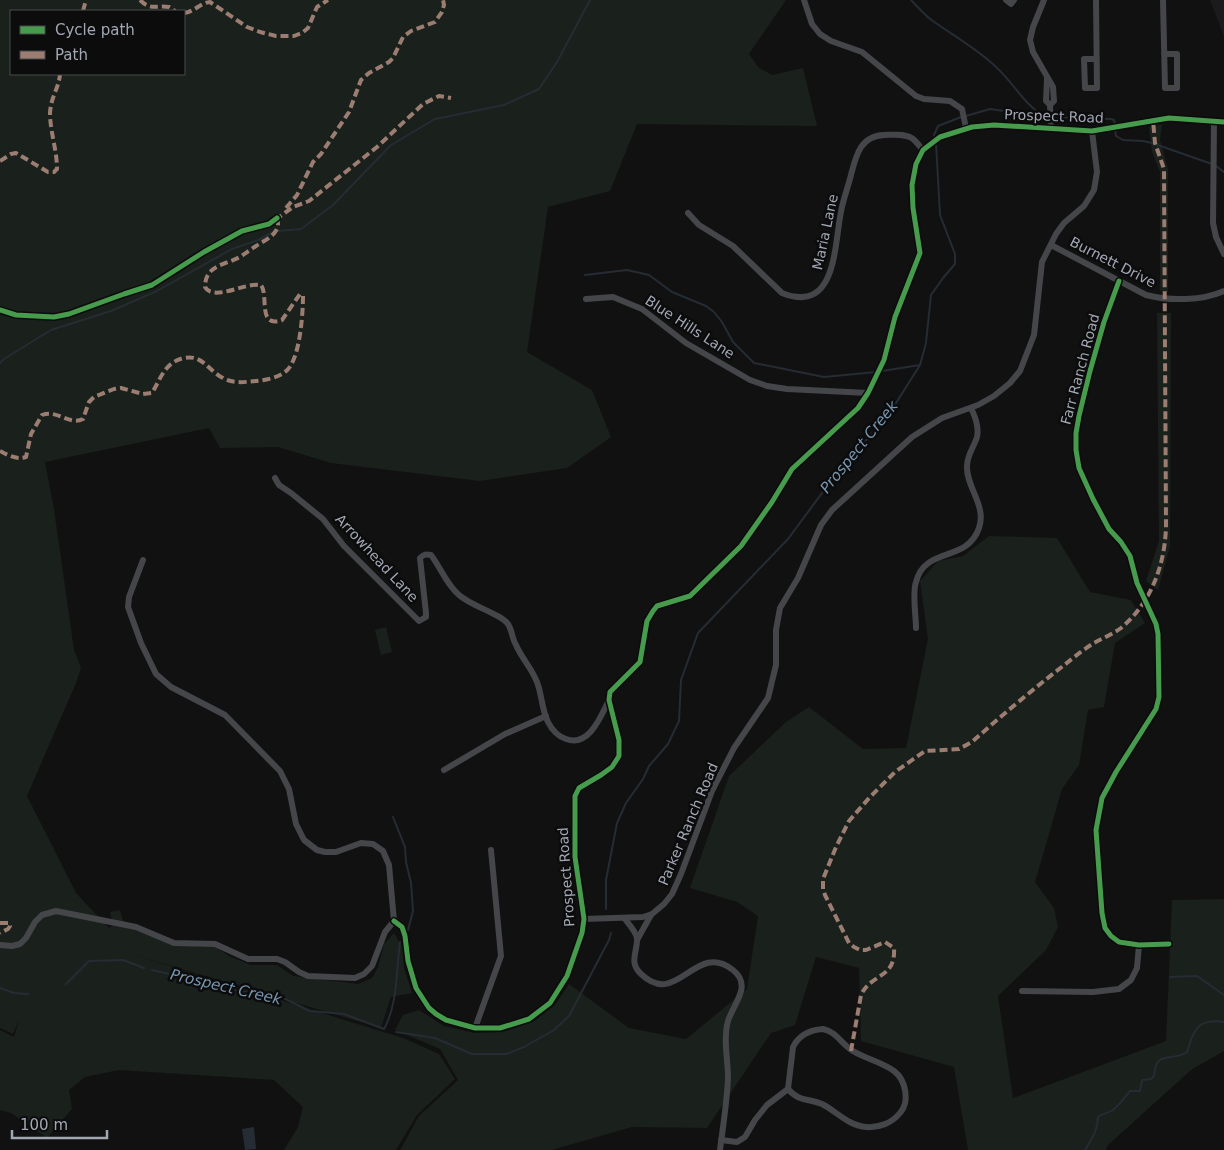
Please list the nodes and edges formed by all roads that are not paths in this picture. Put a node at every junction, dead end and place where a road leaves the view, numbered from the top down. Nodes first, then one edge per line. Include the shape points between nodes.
1 (804, 0) edge
2 (1006, 0) edge
3 (1014, 0) edge
4 (1044, 0) edge
5 (1096, 0) edge
6 (1164, 0) edge
7 (1164, 54) junction
8 (1096, 59) junction
9 (965, 121) junction
10 (1214, 122) junction
11 (1224, 122) edge
12 (1051, 129) junction
13 (1092, 131) junction
14 (924, 150) junction
15 (688, 213) dead end
16 (1050, 245) junction
17 (1224, 254) edge
18 (1119, 281) junction
19 (1224, 291) edge
20 (586, 299) dead end
21 (868, 393) junction
22 (971, 408) junction
23 (275, 478) dead end
24 (143, 560) dead end
25 (916, 628) dead end
26 (609, 700) junction
27 (546, 716) junction
28 (444, 770) dead end
29 (491, 850) dead end
30 (652, 914) junction
31 (584, 919) junction
32 (625, 919) junction
33 (394, 921) junction
34 (637, 940) junction
35 (1169, 944) dead end
36 (0, 945) edge
37 (1139, 945) junction
38 (1022, 991) dead end
39 (475, 1028) junction
40 (788, 1089) junction
41 (721, 1140) junction
42 (720, 1150) edge

1 - 9 street via 812,24 820,34 862,52 916,96 924,100 950,101 962,110
2 - 3 street via 1011,4
4 - 12 street via 1030,40 1047,79 1046,101 1050,105
5 - 8 street
6 - 7 street
7 - 7 street via 1165,88 1177,88 1177,54
8 - 8 street via 1097,88 1085,88 1084,59
9 - 12 street, Prospect Road
9 - 14 street, Prospect Road
10 - 11 street, Prospect Road
10 - 13 street, Prospect Road via 1169,118
10 - 17 street via 1213,223
12 - 13 street, Prospect Road
13 - 16 street, Parker Ranch Road via 1097,172 1094,190 1084,206 1064,223
14 - 15 street, Maria Lane via 906,135 872,137 865,143 857,154 841,211 832,270 826,283 807,297 782,293 733,246 699,225
14 - 21 street, Prospect Road via 916,164 912,185 920,253 895,318 884,360
16 - 18 street, Burnett Drive
16 - 22 street, Parker Ranch Road via 1042,262 1034,335 1020,371 994,396
18 - 19 street, Burnett Drive via 1158,298 1215,296
18 - 37 street, Farr Ranch Road via 1088,380 1079,416 1076,450 1079,468 1093,499 1109,529 1130,556 1137,583 1158,634 1159,697 1156,710 1108,785 1096,830 1105,928 1119,942
20 - 21 street, Blue Hills Lane via 613,297 642,309 686,343 750,380 767,386
21 - 26 street, Prospect Road via 858,408 792,469 741,546 690,596 657,606 647,621 640,662 610,692
22 - 25 street via 977,438 966,465 980,508 979,528 969,544 928,562 920,570 915,584
22 - 30 street, Parker Ranch Road via 942,418 912,437 839,503 821,525 798,578 780,608 776,665 768,698 734,748 712,791 672,894
23 - 27 street, Arrowhead Lane via 279,485 323,519 344,546 420,621 426,613 420,558 431,555 459,596 508,623 516,645 538,683
24 - 33 street via 128,607 156,674 171,687 226,715 280,771 289,789 296,824 304,840 317,850 326,852 361,843 373,844 383,851 389,864
26 - 27 street, Arrowhead Lane via 597,724 578,741 555,733
26 - 31 street, Prospect Road via 619,740 618,756 612,767 579,788 575,796 575,857
27 - 28 street via 505,734
29 - 39 street via 501,956
30 - 32 street, Parker Ranch Road
30 - 34 street, Parker Ranch Road
31 - 32 street, Parker Ranch Road
31 - 39 street, Prospect Road via 580,942 567,976 550,1003 530,1019 500,1028
32 - 34 street
33 - 36 street via 384,932 372,966 355,978 308,976 276,959 248,959 215,944 174,943 136,927 56,911 42,914 20,944
33 - 39 street, Prospect Road via 402,927 416,988 429,1008 446,1020
34 - 41 street via 636,967 652,982 678,981 700,964 714,961 726,965 740,980 738,1004 728,1022 728,1079
35 - 37 street, Farr Ranch Road
37 - 38 street via 1137,968 1131,980 1119,990
40 - 40 street via 800,1099 822,1104 865,1128 880,1127 902,1112 905,1090 895,1072 851,1051 834,1033 822,1029 802,1035 793,1047
40 - 41 street via 761,1112 745,1137 737,1142
41 - 42 street

